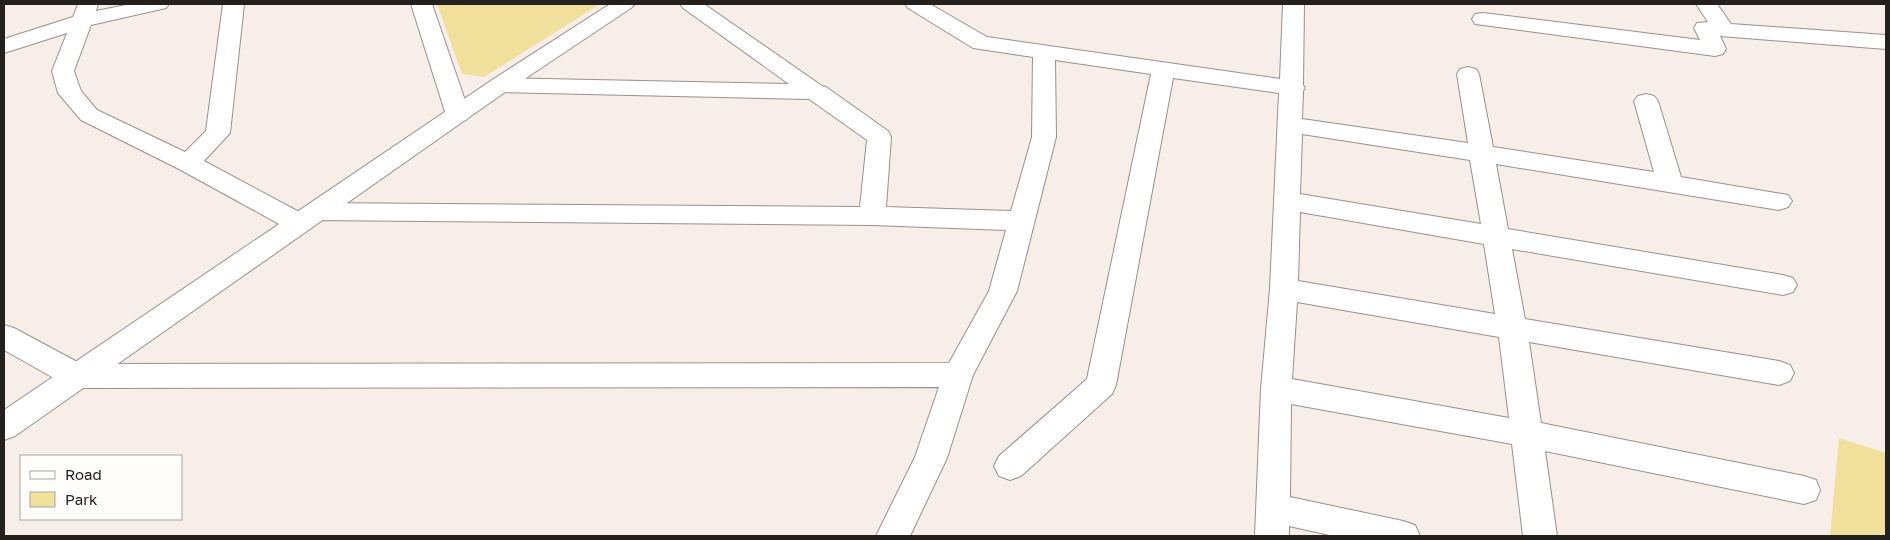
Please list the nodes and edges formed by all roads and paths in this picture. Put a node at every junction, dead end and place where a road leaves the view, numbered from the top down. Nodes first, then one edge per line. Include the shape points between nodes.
1 (159, 4) edge
2 (234, 4) edge
3 (421, 4) edge
4 (624, 4) edge
5 (690, 4) edge
6 (915, 4) edge
7 (1294, 4) edge
8 (1706, 4) edge
9 (85, 13) edge
10 (1483, 19) dead end
11 (1724, 29) junction
12 (1886, 42) edge
13 (4, 46) edge
14 (1044, 53) junction
15 (1163, 71) junction
16 (1468, 74) dead end
17 (500, 85) junction
18 (1293, 88) junction
19 (818, 92) junction
20 (1646, 101) dead end
21 (458, 115) junction
22 (1291, 125) junction
23 (1481, 152) junction
24 (188, 163) junction
25 (1670, 183) junction
26 (1288, 201) junction
27 (1779, 201) dead end
28 (872, 216) junction
29 (307, 217) junction
30 (1021, 221) junction
31 (1498, 236) junction
32 (1782, 285) dead end
33 (1284, 289) junction
34 (1512, 327) junction
35 (4, 336) edge
36 (1779, 373) dead end
37 (958, 374) junction
38 (77, 376) junction
39 (1276, 389) junction
40 (4, 427) edge
41 (1527, 434) junction
42 (1010, 466) dead end
43 (1804, 490) dead end
44 (1272, 522) edge
45 (893, 536) edge
46 (1403, 536) edge
47 (1540, 536) edge

1 - 9 street
2 - 24 street via 218,133
3 - 21 street
4 - 17 street
5 - 19 street
6 - 14 street via 981,43
7 - 18 street
8 - 11 street
9 - 13 street
9 - 24 street via 63,71 70,93 89,114
10 - 11 street via 1715,49 1705,28
11 - 12 street
14 - 15 street
14 - 30 street via 1044,137
15 - 18 street
15 - 42 street via 1101,385
16 - 23 street
17 - 19 street
17 - 21 street
18 - 22 street
19 - 28 street via 879,137
20 - 25 street
21 - 29 street
22 - 23 street
22 - 26 street
23 - 25 street
23 - 31 street
24 - 29 street
25 - 27 street
26 - 31 street
26 - 33 street
28 - 29 street
28 - 30 street
29 - 38 street
30 - 37 street via 1003,292
31 - 32 street
31 - 34 street
33 - 34 street
33 - 39 street
34 - 36 street
34 - 41 street
35 - 38 street
37 - 38 street
37 - 45 street via 931,458
38 - 40 street
39 - 41 street
39 - 44 street
41 - 43 street
41 - 47 street
44 - 46 street

